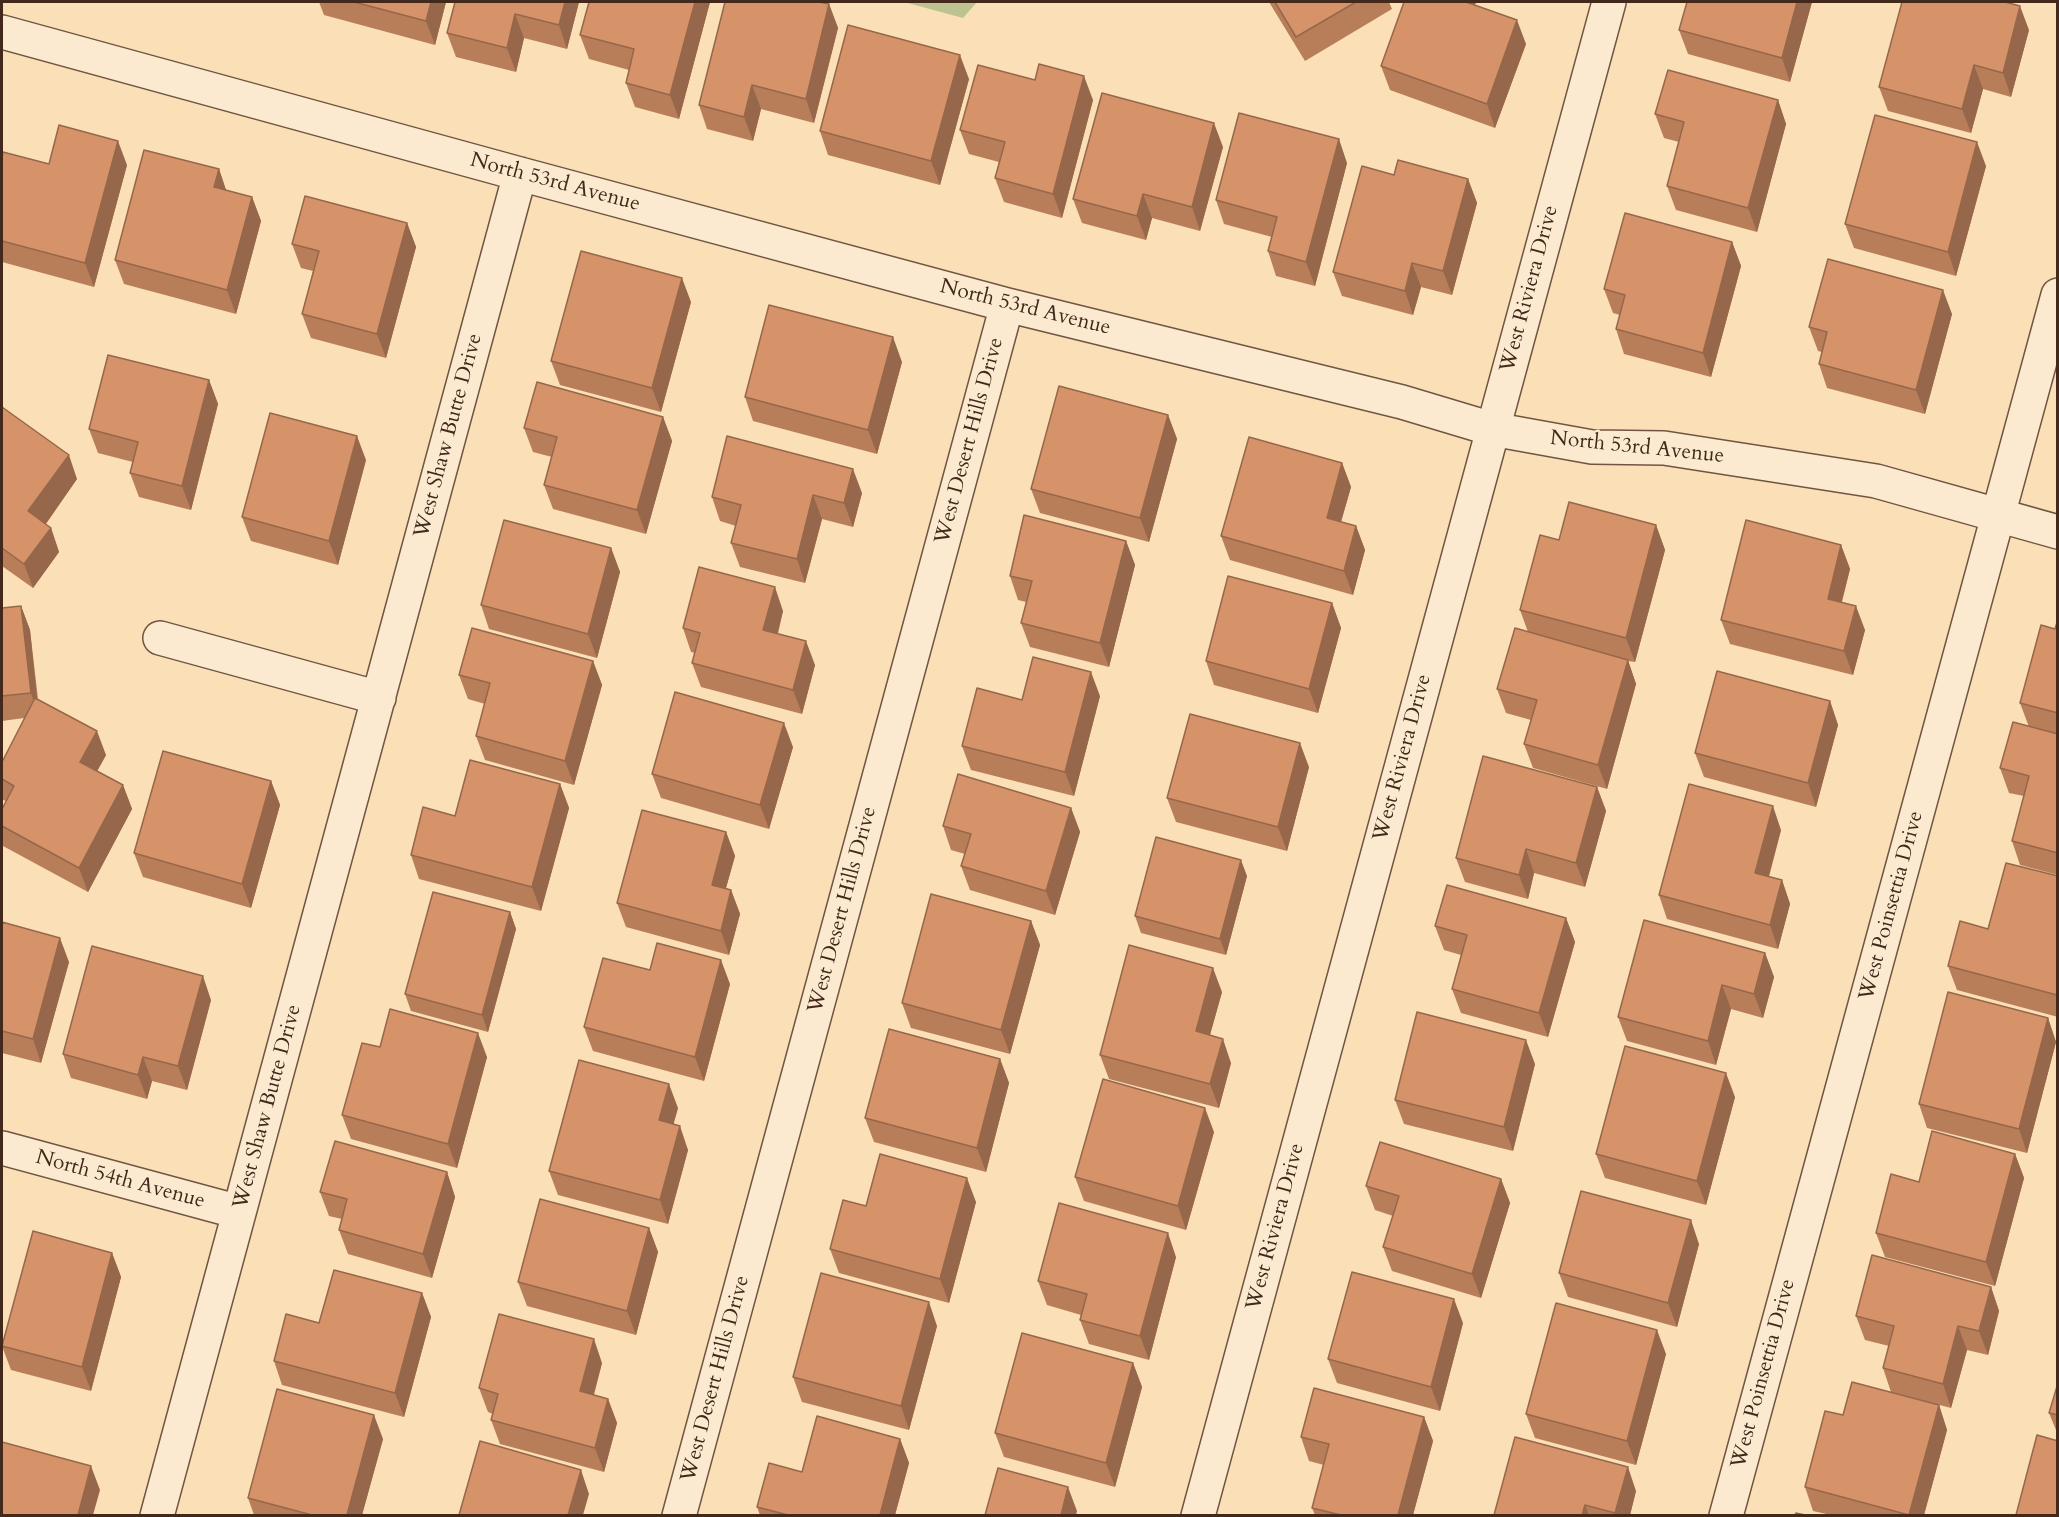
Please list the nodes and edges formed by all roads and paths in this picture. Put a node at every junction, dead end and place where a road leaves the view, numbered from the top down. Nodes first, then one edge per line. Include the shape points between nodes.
1 (1609, 2) edge
2 (2, 32) edge
3 (520, 174) junction
4 (2058, 295) edge
5 (1006, 305) junction
6 (1492, 429) junction
7 (1998, 516) junction
8 (2058, 532) edge
9 (160, 638) dead end
10 (378, 698) junction
11 (2, 1148) edge
12 (239, 1212) junction
13 (158, 1515) edge
14 (679, 1515) edge
15 (1198, 1515) edge
16 (1726, 1515) edge

1 - 6 street, West Riviera Drive
2 - 3 street, North 53rd Avenue
3 - 5 street, North 53rd Avenue
3 - 10 street, West Shaw Butte Drive
4 - 7 street, West Poinsettia Drive
5 - 6 street, North 53rd Avenue via 1402,402
5 - 14 street, West Desert Hills Drive
6 - 7 street, North 53rd Avenue via 1592,447 1664,448 1876,480
6 - 15 street, West Riviera Drive
7 - 8 street, North 53rd Avenue
7 - 16 street, West Poinsettia Drive
9 - 10 street
10 - 12 street, West Shaw Butte Drive
11 - 12 street, North 54th Avenue
12 - 13 street, West Shaw Butte Drive

